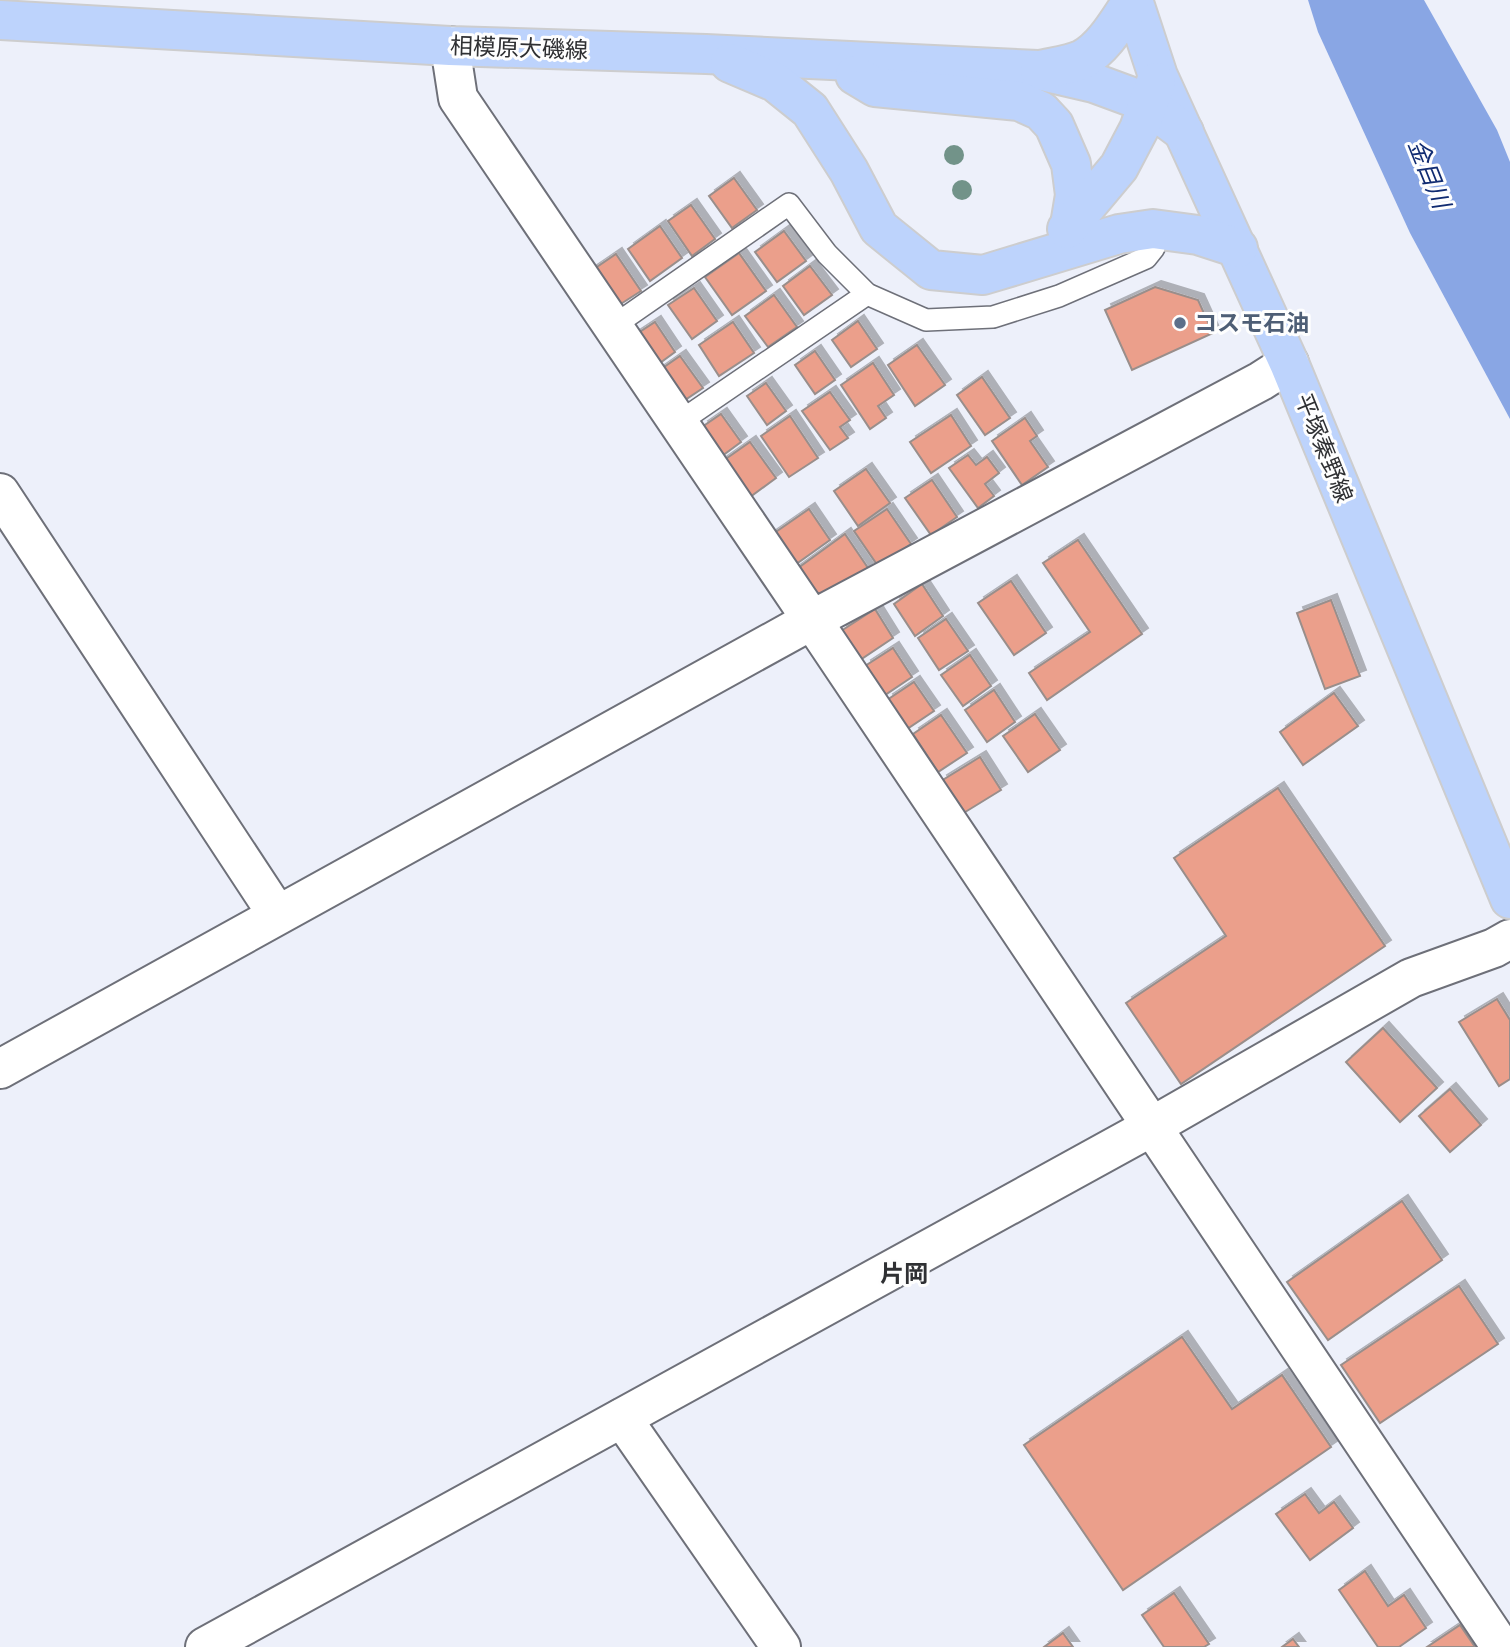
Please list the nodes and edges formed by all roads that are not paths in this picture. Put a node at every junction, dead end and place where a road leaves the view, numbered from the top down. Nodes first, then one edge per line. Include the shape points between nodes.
1 (1133, 0) edge
2 (0, 20) edge
3 (450, 47) junction
4 (706, 54) junction
5 (825, 59) junction
6 (1038, 70) junction
7 (1153, 91) junction
8 (1070, 225) junction
9 (1153, 229) junction
10 (1238, 248) junction
11 (1032, 261) junction
12 (867, 294) junction
13 (612, 327) junction
14 (1289, 363) junction
15 (678, 423) junction
16 (0, 493) edge
17 (812, 620) junction
18 (1510, 899) edge
19 (277, 914) junction
20 (1510, 939) edge
21 (0, 1069) edge
22 (1151, 1127) junction
23 (622, 1418) junction
24 (205, 1647) edge
25 (781, 1647) edge
26 (1502, 1647) edge

1 - 6 main road via 1112,31 1082,60
1 - 7 main road, 平塚秦野線
2 - 3 main road, 相模原大磯線
3 - 4 main road, 相模原大磯線
3 - 13 street via 458,98
4 - 5 main road, 相模原大磯線
4 - 11 main road via 775,82 810,110 879,228 931,270 983,275
5 - 6 main road, 相模原大磯線
5 - 8 main road via 875,87 1019,101 1041,111 1054,125 1071,164 1075,195
6 - 7 main road
7 - 8 main road via 1119,167
7 - 10 main road, 平塚秦野線 via 1184,132
8 - 11 main road
9 - 10 main road via 1198,235
9 - 11 main road via 1119,234
9 - 12 lane via 1154,248 1146,258 1059,296 993,317 926,320
10 - 14 main road, 平塚秦野線
12 - 13 lane via 827,254 789,204
12 - 15 lane
13 - 15 street
14 - 17 street
14 - 18 main road, 平塚秦野線
15 - 17 street
16 - 19 street
17 - 19 street
17 - 22 street
19 - 21 street
20 - 22 street via 1411,978
22 - 23 street
22 - 26 street
23 - 24 street
23 - 25 street

